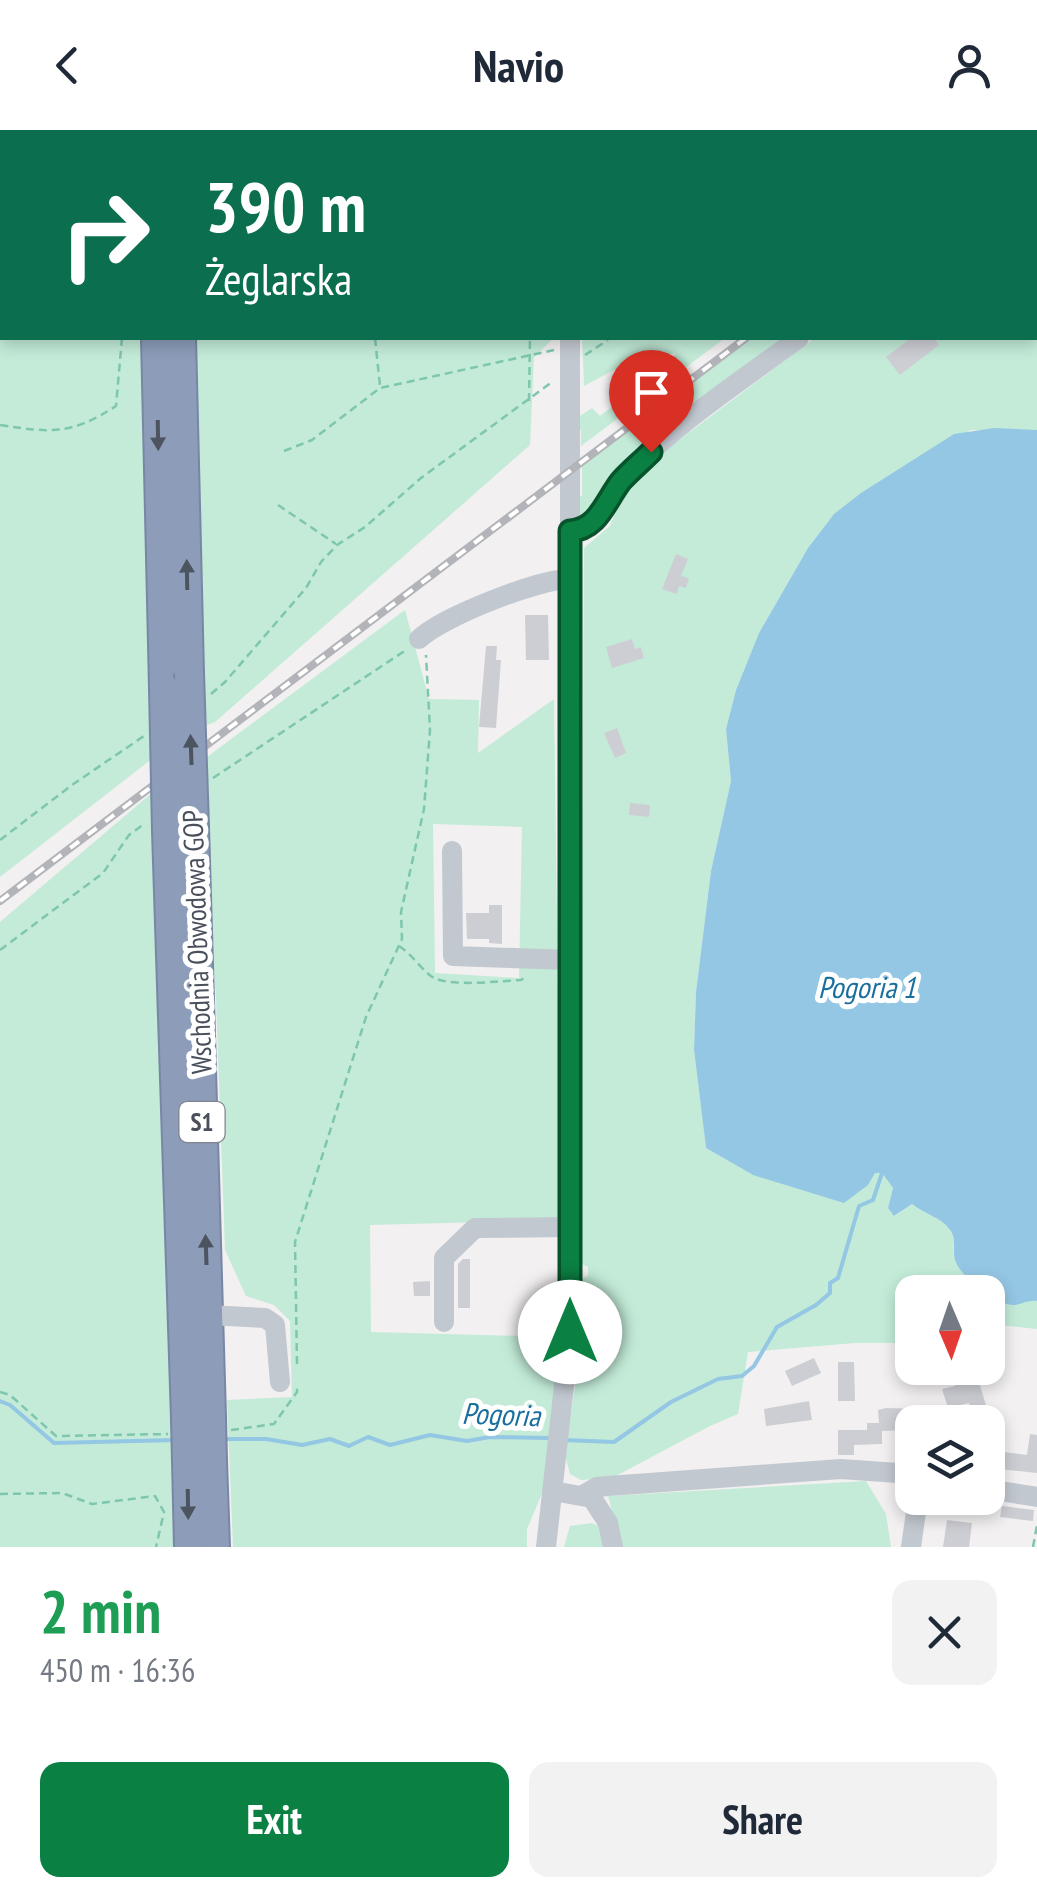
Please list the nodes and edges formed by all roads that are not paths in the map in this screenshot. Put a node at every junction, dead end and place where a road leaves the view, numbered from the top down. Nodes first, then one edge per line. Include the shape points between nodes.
1 (156, 340) edge
2 (181, 340) edge
3 (796, 340) edge
4 (570, 350) edge
5 (570, 531) junction
6 (570, 579) junction
7 (419, 639) road end
8 (180, 829) junction
9 (452, 851) dead end
10 (570, 960) junction
11 (570, 1226) junction
12 (208, 1316) junction
13 (444, 1322) dead end
14 (280, 1382) dead end
15 (198, 1425) junction
16 (200, 1461) junction
17 (895, 1473) edge
18 (553, 1491) junction
19 (1005, 1492) edge
20 (586, 1494) junction
21 (1037, 1497) edge
22 (916, 1515) edge
23 (189, 1547) edge
24 (215, 1547) edge
25 (546, 1547) edge
26 (613, 1547) edge
27 (912, 1547) edge

1 -> 8 highway, Wschodnia Obwodowa GOP / S1, bridge via 164,688
8 -> 2 highway, Wschodnia Obwodowa GOP / S1, bridge via 189,673
3 - 5 street via 634,467 593,522
4 - 5 street
5 - 6 street
6 - 7 street via 460,612
6 - 10 street
12 -> 8 highway, Wschodnia Obwodowa GOP / S1
8 - 15 highway, Wschodnia Obwodowa GOP / S1
9 - 10 street via 453,956
10 - 11 street
11 - 13 street via 476,1228 444,1258
11 - 18 street via 570,1352
12 - 14 street via 265,1318 276,1325
12 - 15 highway, Wschodnia Obwodowa GOP / S1
15 - 16 highway, Wschodnia Obwodowa GOP / S1, bridge
16 -> 23 highway, Wschodnia Obwodowa GOP / S1
16 - 24 highway, Wschodnia Obwodowa GOP / S1
17 - 20 street via 842,1469 597,1487
18 - 20 street
18 - 25 street
19 - 21 street
20 - 26 street via 608,1523
22 - 27 street

